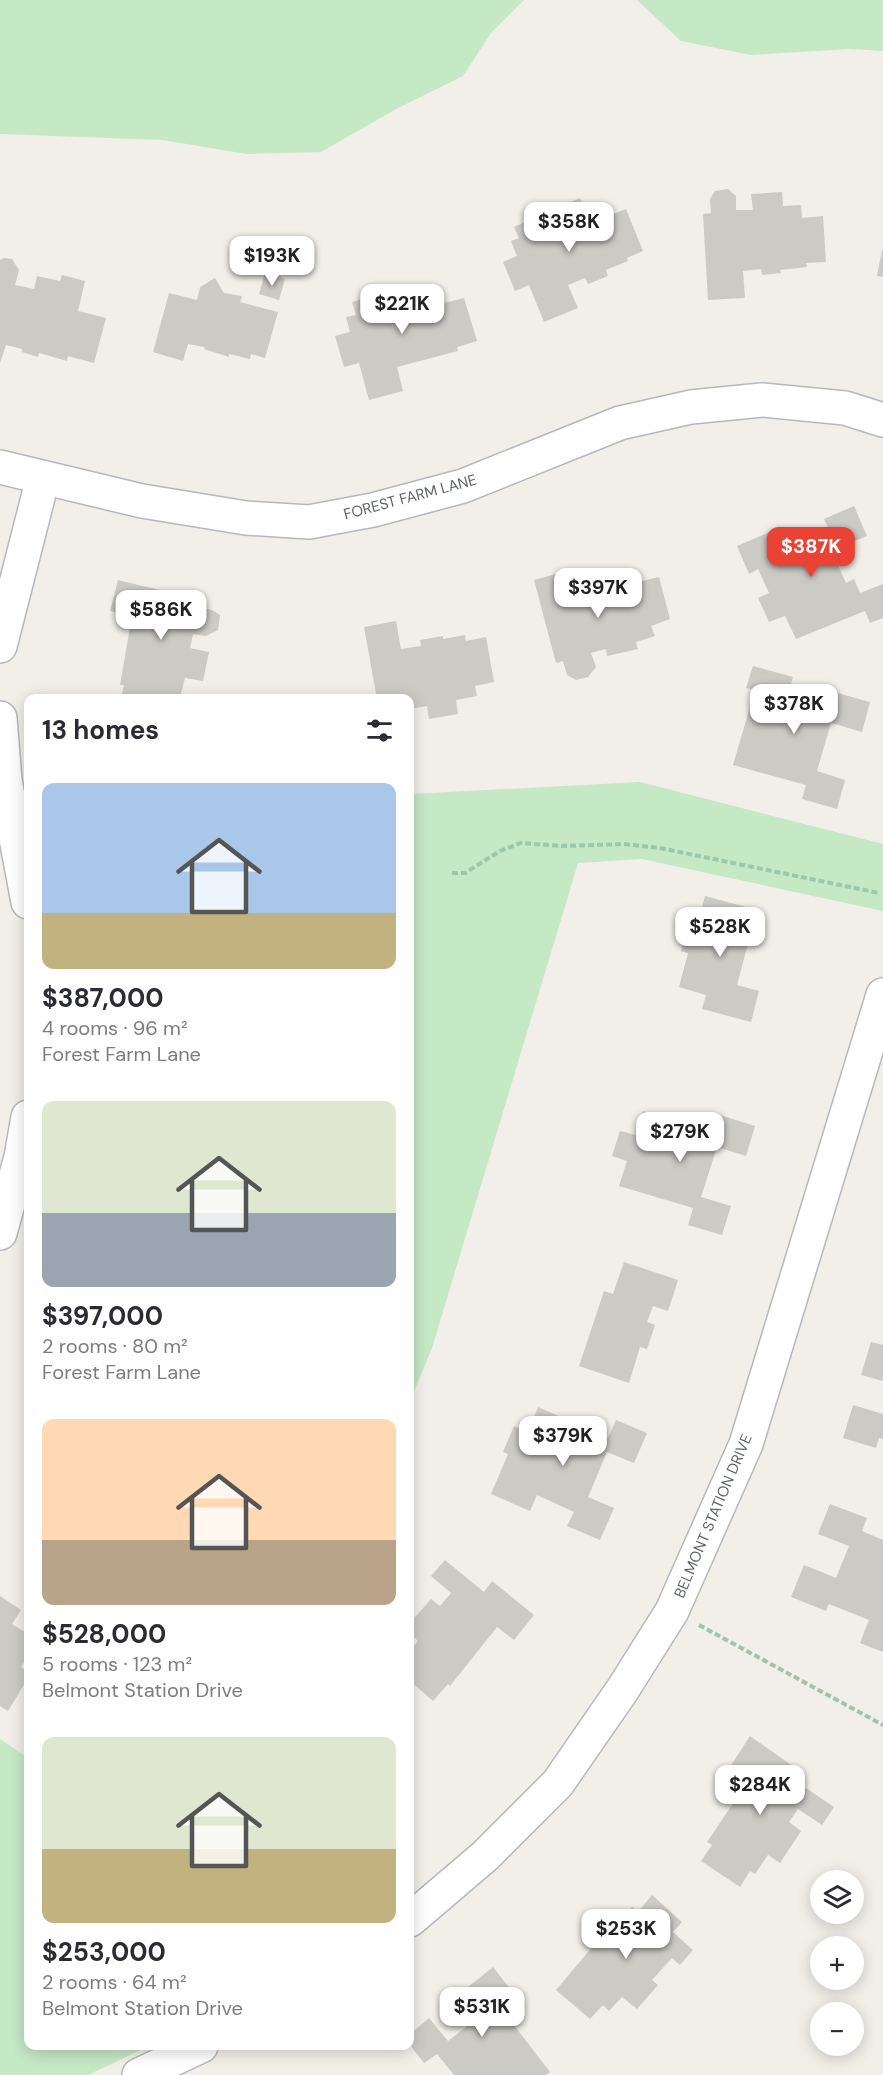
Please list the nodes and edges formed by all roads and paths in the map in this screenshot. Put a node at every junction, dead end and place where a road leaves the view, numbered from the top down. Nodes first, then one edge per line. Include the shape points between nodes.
1 (883, 420) edge
2 (0, 467) edge
3 (43, 478) junction
4 (0, 646) edge
5 (0, 718) edge
6 (452, 873) dead end
7 (24, 881) edge
8 (879, 893) dead end
9 (883, 995) edge
10 (24, 1140) edge
11 (0, 1233) edge
12 (672, 1611) junction
13 (883, 1725) edge
14 (414, 1917) edge
15 (192, 2050) edge
16 (139, 2075) edge

1 - 3 street, FOREST FARM LANE via 845,408 762,400 691,406 620,423 463,486 309,522 246,518 142,501
2 - 3 street, FOREST FARM LANE
3 - 4 street
5 - 7 street via 5,780
6 - 8 path via 465,873 521,843 624,844
9 - 12 street, BELMONT STATION DRIVE via 746,1444
10 - 11 street
12 - 13 path
12 - 14 street, BELMONT STATION DRIVE via 558,1783 485,1856
15 - 16 street

